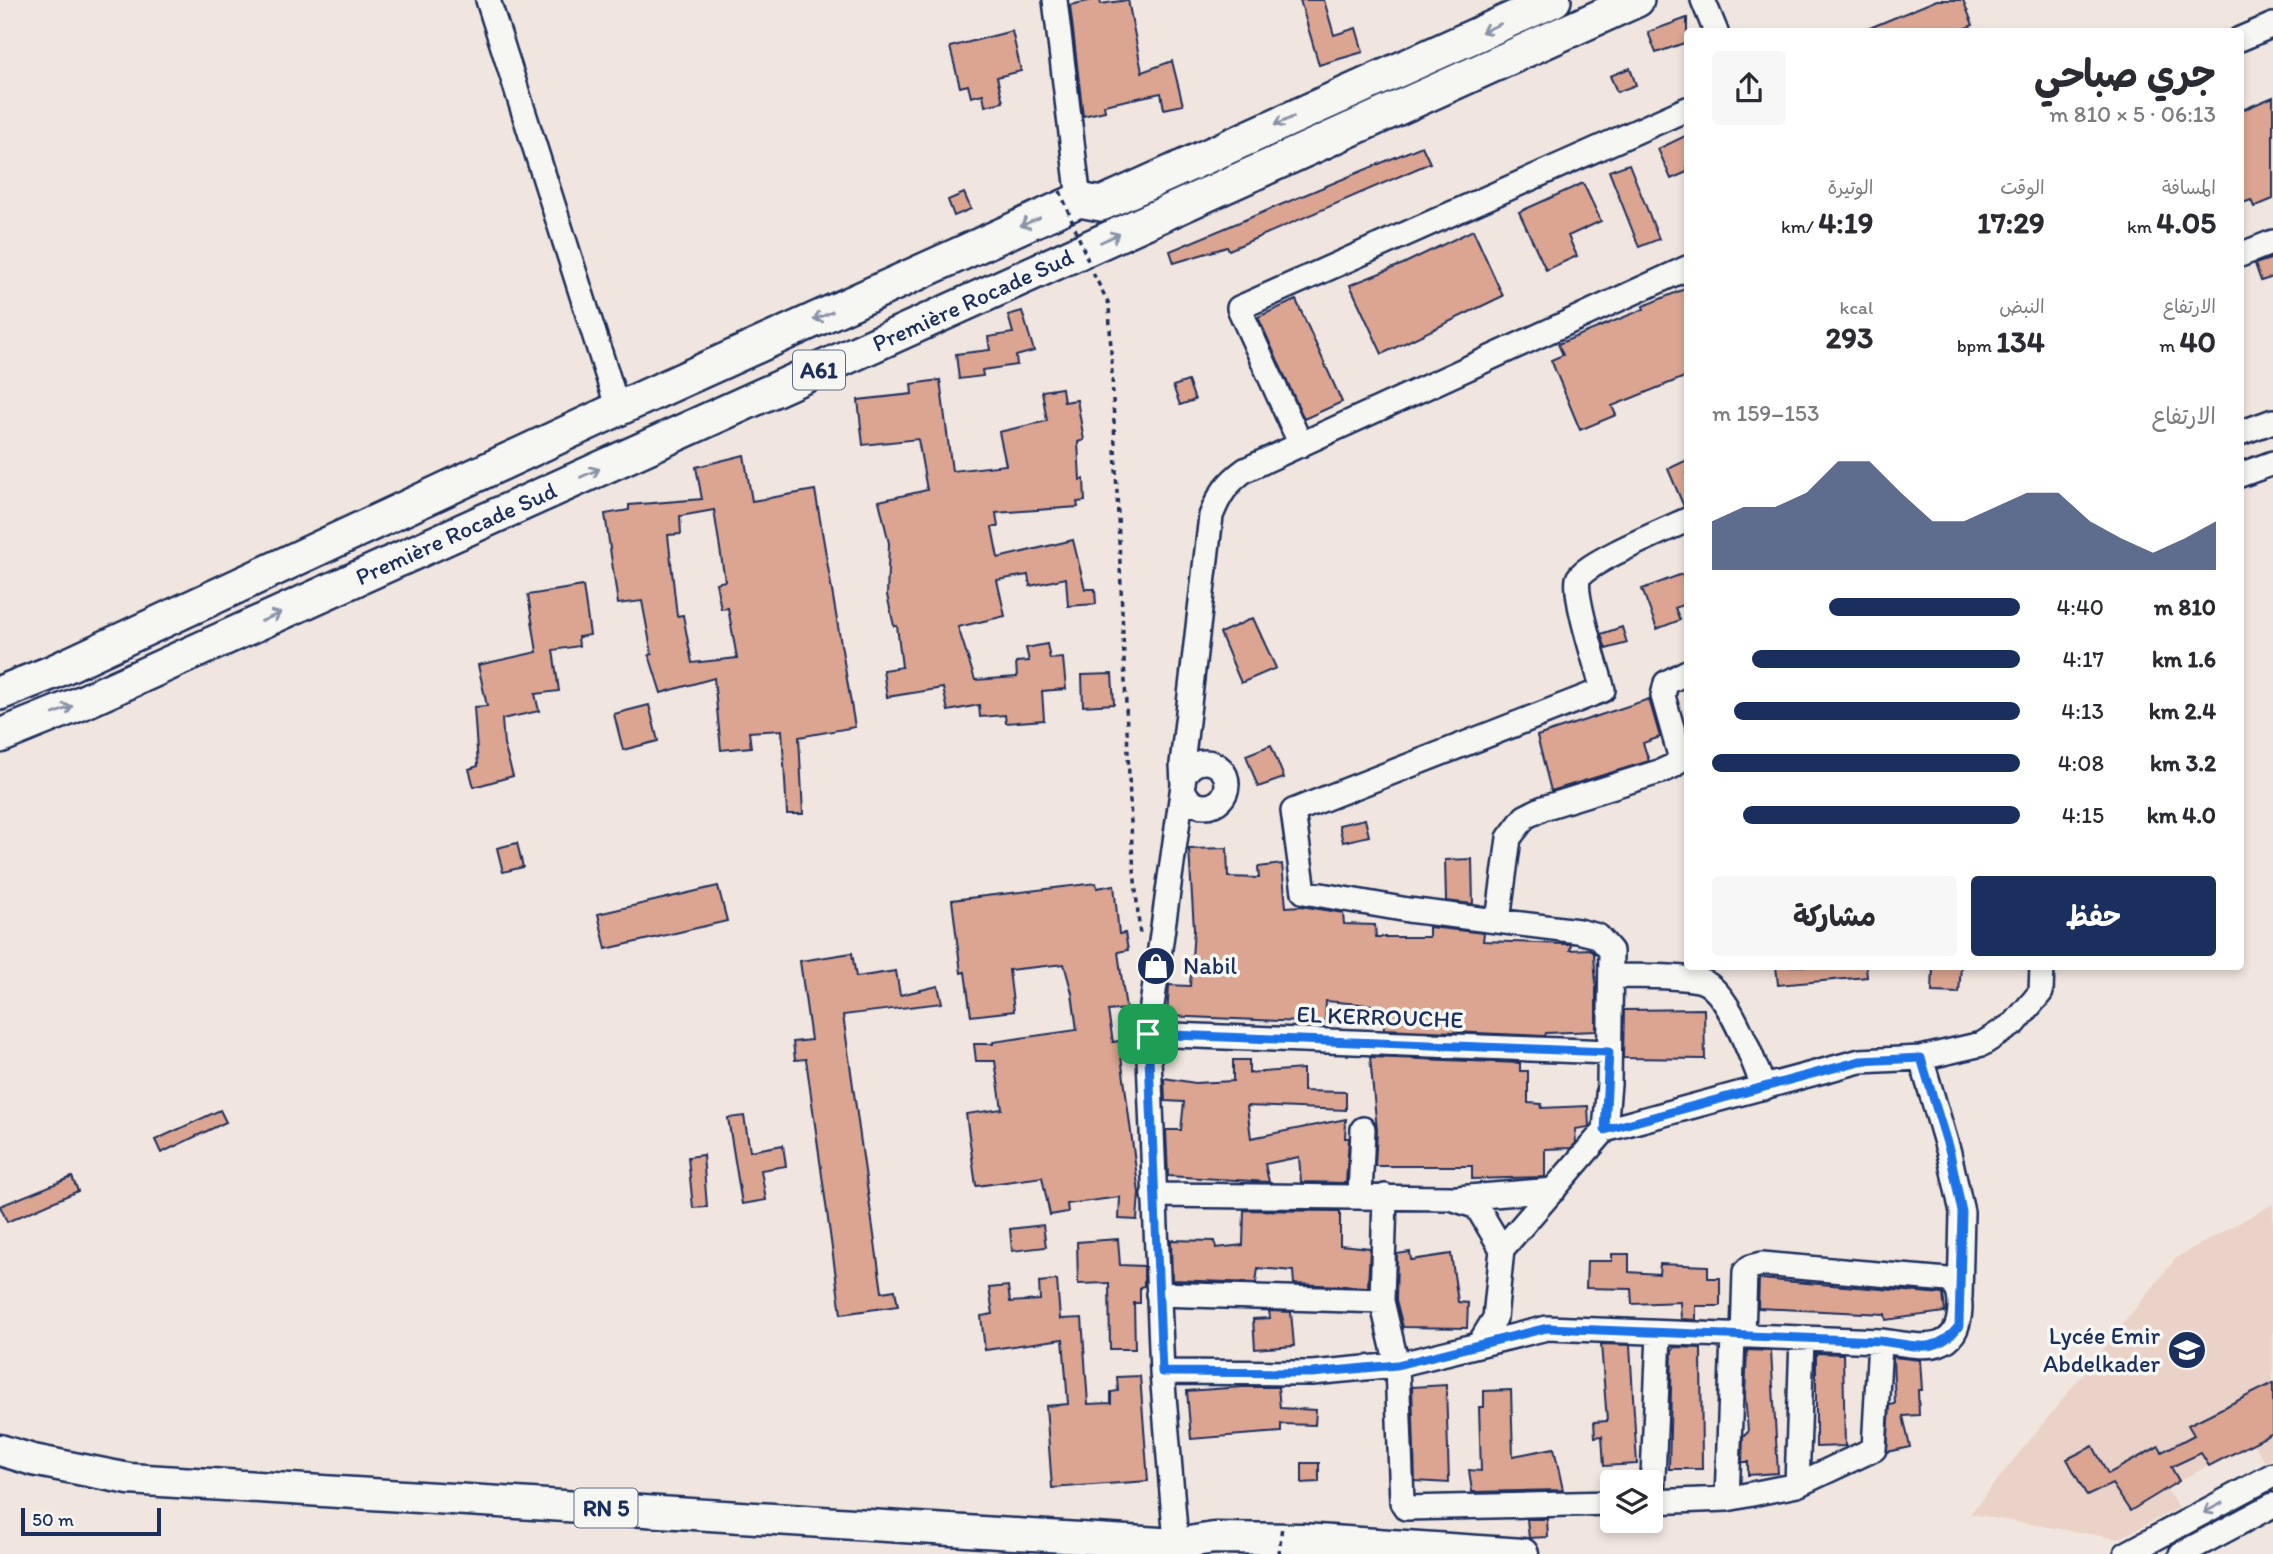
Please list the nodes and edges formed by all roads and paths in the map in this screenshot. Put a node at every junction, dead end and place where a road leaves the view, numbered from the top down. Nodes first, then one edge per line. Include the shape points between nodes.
1 (488, 0) edge
2 (1055, 0) edge
3 (1554, 0) edge
4 (1637, 0) edge
5 (1703, 0) edge
6 (2273, 24) edge
7 (1715, 28) edge
8 (2244, 37) edge
9 (1684, 109) edge
10 (1069, 196) junction
11 (2273, 242) edge
12 (2244, 254) edge
13 (1684, 269) edge
14 (618, 409) junction
15 (2273, 421) edge
16 (2244, 432) edge
17 (1301, 445) junction
18 (2273, 463) edge
19 (2244, 474) edge
20 (1684, 521) edge
21 (1684, 674) edge
22 (0, 692) edge
23 (0, 736) edge
24 (1684, 755) edge
25 (1499, 921) junction
26 (1140, 938) dead end
27 (2042, 970) edge
28 (1611, 976) junction
29 (1148, 1034) junction
30 (1609, 1052) junction
31 (1921, 1058) junction
32 (1764, 1088) junction
33 (1363, 1129) dead end
34 (1605, 1130) junction
35 (1555, 1190) junction
36 (1153, 1195) junction
37 (1360, 1195) junction
38 (1385, 1196) junction
39 (1451, 1198) junction
40 (1502, 1249) junction
41 (1158, 1294) junction
42 (1960, 1297) junction
43 (1382, 1301) junction
44 (1659, 1333) junction
45 (1738, 1336) junction
46 (1802, 1338) junction
47 (1880, 1341) junction
48 (1479, 1345) junction
49 (1397, 1365) junction
50 (1162, 1372) junction
51 (0, 1450) edge
52 (1653, 1470) edge
53 (2273, 1475) edge
54 (1797, 1485) junction
55 (1727, 1499) junction
56 (1663, 1502) edge
57 (1600, 1503) edge
58 (2273, 1504) edge
59 (1282, 1525) dead end
60 (1214, 1538) junction
61 (1176, 1549) edge
62 (1255, 1554) edge
63 (1279, 1554) edge
64 (1523, 1554) edge
65 (2126, 1554) edge
66 (2181, 1554) edge

1 - 14 street
2 - 10 street
3 -> 10 highway, Première Rocade Sud / A61 via 1101,204
23 -> 4 highway, Première Rocade Sud / A61
5 - 7 street
6 - 8 street
9 - 17 street via 1239,308
10 -> 14 highway, Première Rocade Sud / A61
10 - 26 path, bridge via 1091,268 1109,304 1132,847
11 - 12 street
13 - 17 street
14 - 22 highway, Première Rocade Sud / A61 via 53,672
15 - 16 street
17 - 29 street via 1228,482 1211,516 1183,785
18 - 19 street
20 - 25 street via 1615,553 1578,578 1603,690 1293,811 1304,892
21 - 24 street via 1667,683 1663,696
24 - 25 street via 1662,771 1525,817 1510,838
25 - 28 street via 1598,936 1611,950
27 - 31 street via 2041,992 2015,1023 1982,1044
28 - 30 street
28 - 32 street via 1700,980 1717,991 1735,1020
29 - 30 street, EL KERROUCHE
29 - 36 street
30 - 34 street
31 - 32 street via 1860,1061
31 - 42 street via 1950,1153 1962,1212
32 - 34 street
33 - 37 street
34 - 35 street
35 - 39 street
35 - 40 street
36 - 37 street
36 - 41 street
37 - 38 street
38 - 39 street
38 - 43 street
39 - 40 street via 1477,1207
40 - 48 street via 1495,1318
41 - 43 street
41 - 50 street
42 - 45 street via 1948,1280 1762,1264 1745,1272
42 - 47 street via 1959,1326 1947,1341 1933,1347
43 - 49 street
44 - 45 street
44 - 48 street via 1547,1328
44 - 52 street
45 - 46 street
45 - 55 street
46 - 47 street
46 - 54 street
47 - 54 street via 1874,1449
48 - 49 street
49 - 50 street via 1312,1373
49 - 57 street via 1402,1502 1406,1508
50 - 61 street
51 - 61 main road, RN 5 via 129,1479
53 -> 65 street
54 - 55 street
55 - 56 street
58 - 66 street
59 - 63 path, bridge
60 - 61 main road, RN 5
60 - 62 main road
60 - 64 main road, RN 5 via 1302,1539

